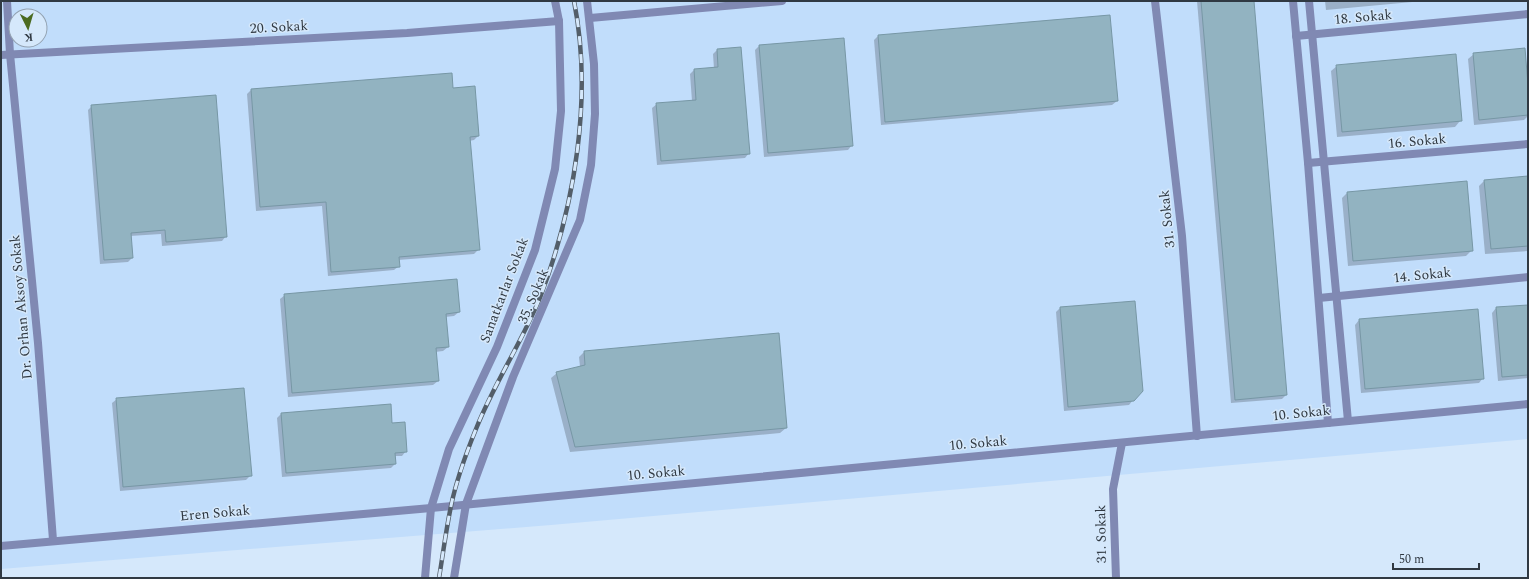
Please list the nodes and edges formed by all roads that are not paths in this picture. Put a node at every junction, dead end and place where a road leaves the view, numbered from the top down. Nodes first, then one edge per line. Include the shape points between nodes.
1 (7, 1) edge
2 (555, 1) edge
3 (587, 1) edge
4 (699, 1) edge
5 (782, 1) edge
6 (1155, 1) edge
7 (1293, 1) edge
8 (1309, 1) edge
9 (694, 9) junction
10 (1528, 14) edge
11 (590, 18) junction
12 (558, 21) junction
13 (1312, 34) junction
14 (1296, 36) junction
15 (10, 54) junction
16 (1, 55) edge
17 (1528, 144) edge
18 (1324, 162) junction
19 (1308, 163) junction
20 (1528, 278) edge
21 (1337, 296) junction
22 (1319, 298) junction
23 (1528, 404) edge
24 (1348, 421) junction
25 (1328, 423) junction
26 (1197, 436) junction
27 (1122, 442) junction
28 (466, 504) junction
29 (431, 508) junction
30 (53, 540) junction
31 (1, 546) edge
32 (425, 578) edge
33 (454, 578) edge
34 (1116, 578) edge

1 - 15 street, Dr. Orhan Aksoy Sokak
2 - 12 street, Sanatkarlar Sokak
3 - 11 street, 35. Sokak
4 - 9 street
5 - 9 street
6 - 26 street, 31. Sokak via 1182,236
7 - 14 street
8 - 13 street
9 - 11 street
10 - 13 street, 18. Sokak
11 - 28 street, 35. Sokak via 595,114 591,165 580,220 513,378
12 - 15 street, 20. Sokak via 400,33
12 - 29 street, Sanatkarlar Sokak via 562,111 555,169 535,250 497,347 449,449
13 - 14 street, 18. Sokak
13 - 18 street
14 - 19 street
15 - 16 street, 20. Sokak
15 - 30 street, Dr. Orhan Aksoy Sokak via 38,343
17 - 18 street, 16. Sokak
18 - 19 street, 16. Sokak
18 - 21 street
19 - 22 street
20 - 21 street, 14. Sokak
21 - 22 street, 14. Sokak
21 - 24 street
22 - 25 street
23 - 24 street, 10. Sokak
24 - 25 street, 10. Sokak
25 - 26 street, 10. Sokak
26 - 27 street, 10. Sokak
27 - 28 street, 10. Sokak
27 - 34 street, 31. Sokak via 1113,489
28 - 29 street, 10. Sokak
28 - 33 street, 35. Sokak
29 - 30 street, Eren Sokak
29 - 32 street, Sanatkarlar Sokak
30 - 31 street, Eren Sokak

